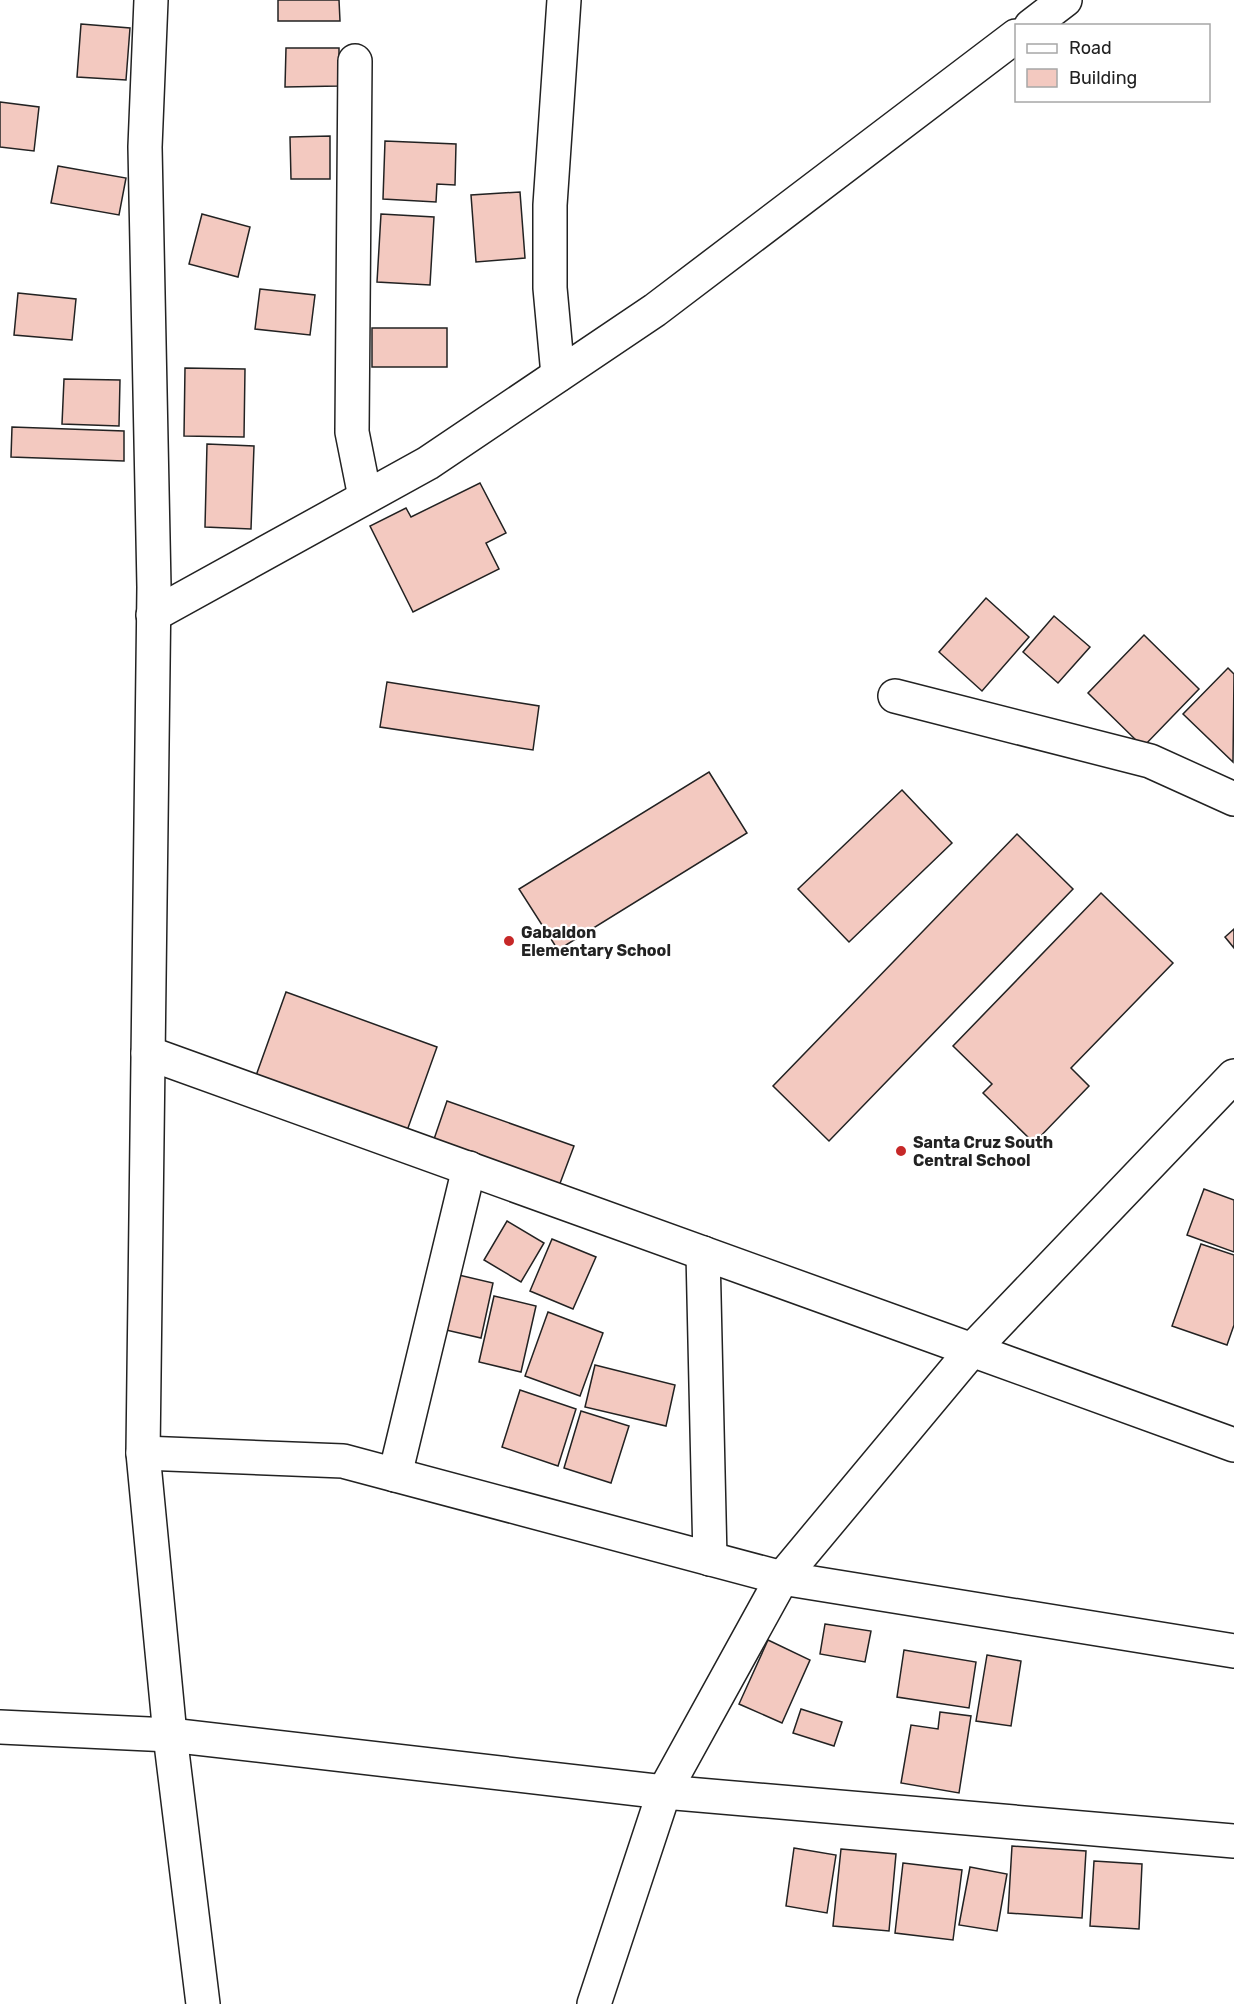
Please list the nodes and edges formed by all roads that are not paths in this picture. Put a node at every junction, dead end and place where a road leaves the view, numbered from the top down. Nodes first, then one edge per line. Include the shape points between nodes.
1 (151, 0) edge
2 (564, 0) edge
3 (1065, 0) edge
4 (1034, 24) edge
5 (1015, 38) edge
6 (355, 61) dead end
7 (558, 375) junction
8 (365, 497) junction
9 (153, 615) junction
10 (895, 696) dead end
11 (1234, 799) edge
12 (148, 1053) junction
13 (1234, 1076) edge
14 (469, 1168) junction
15 (703, 1253) junction
16 (972, 1350) junction
17 (1234, 1445) edge
18 (143, 1453) junction
19 (395, 1474) junction
20 (710, 1559) junction
21 (782, 1578) junction
22 (1234, 1651) edge
23 (0, 1726) edge
24 (170, 1736) junction
25 (664, 1792) junction
26 (1234, 1841) edge
27 (203, 2004) edge
28 (594, 2004) edge

1 - 9 street via 145,147
2 - 7 street via 550,205 550,288
3 - 4 street
5 - 7 street via 655,310
6 - 8 street via 352,432
7 - 8 street via 428,463
8 - 9 street
9 - 12 street
10 - 11 street via 1150,760
12 - 14 street
12 - 18 street
13 - 16 street
14 - 15 street
14 - 19 street
15 - 16 street
15 - 20 street
16 - 17 street
16 - 21 street
18 - 19 street via 343,1461
18 - 24 street
19 - 20 street
20 - 21 street
21 - 22 street
21 - 25 street
23 - 24 street
24 - 25 street
24 - 27 street
25 - 26 street
25 - 28 street

